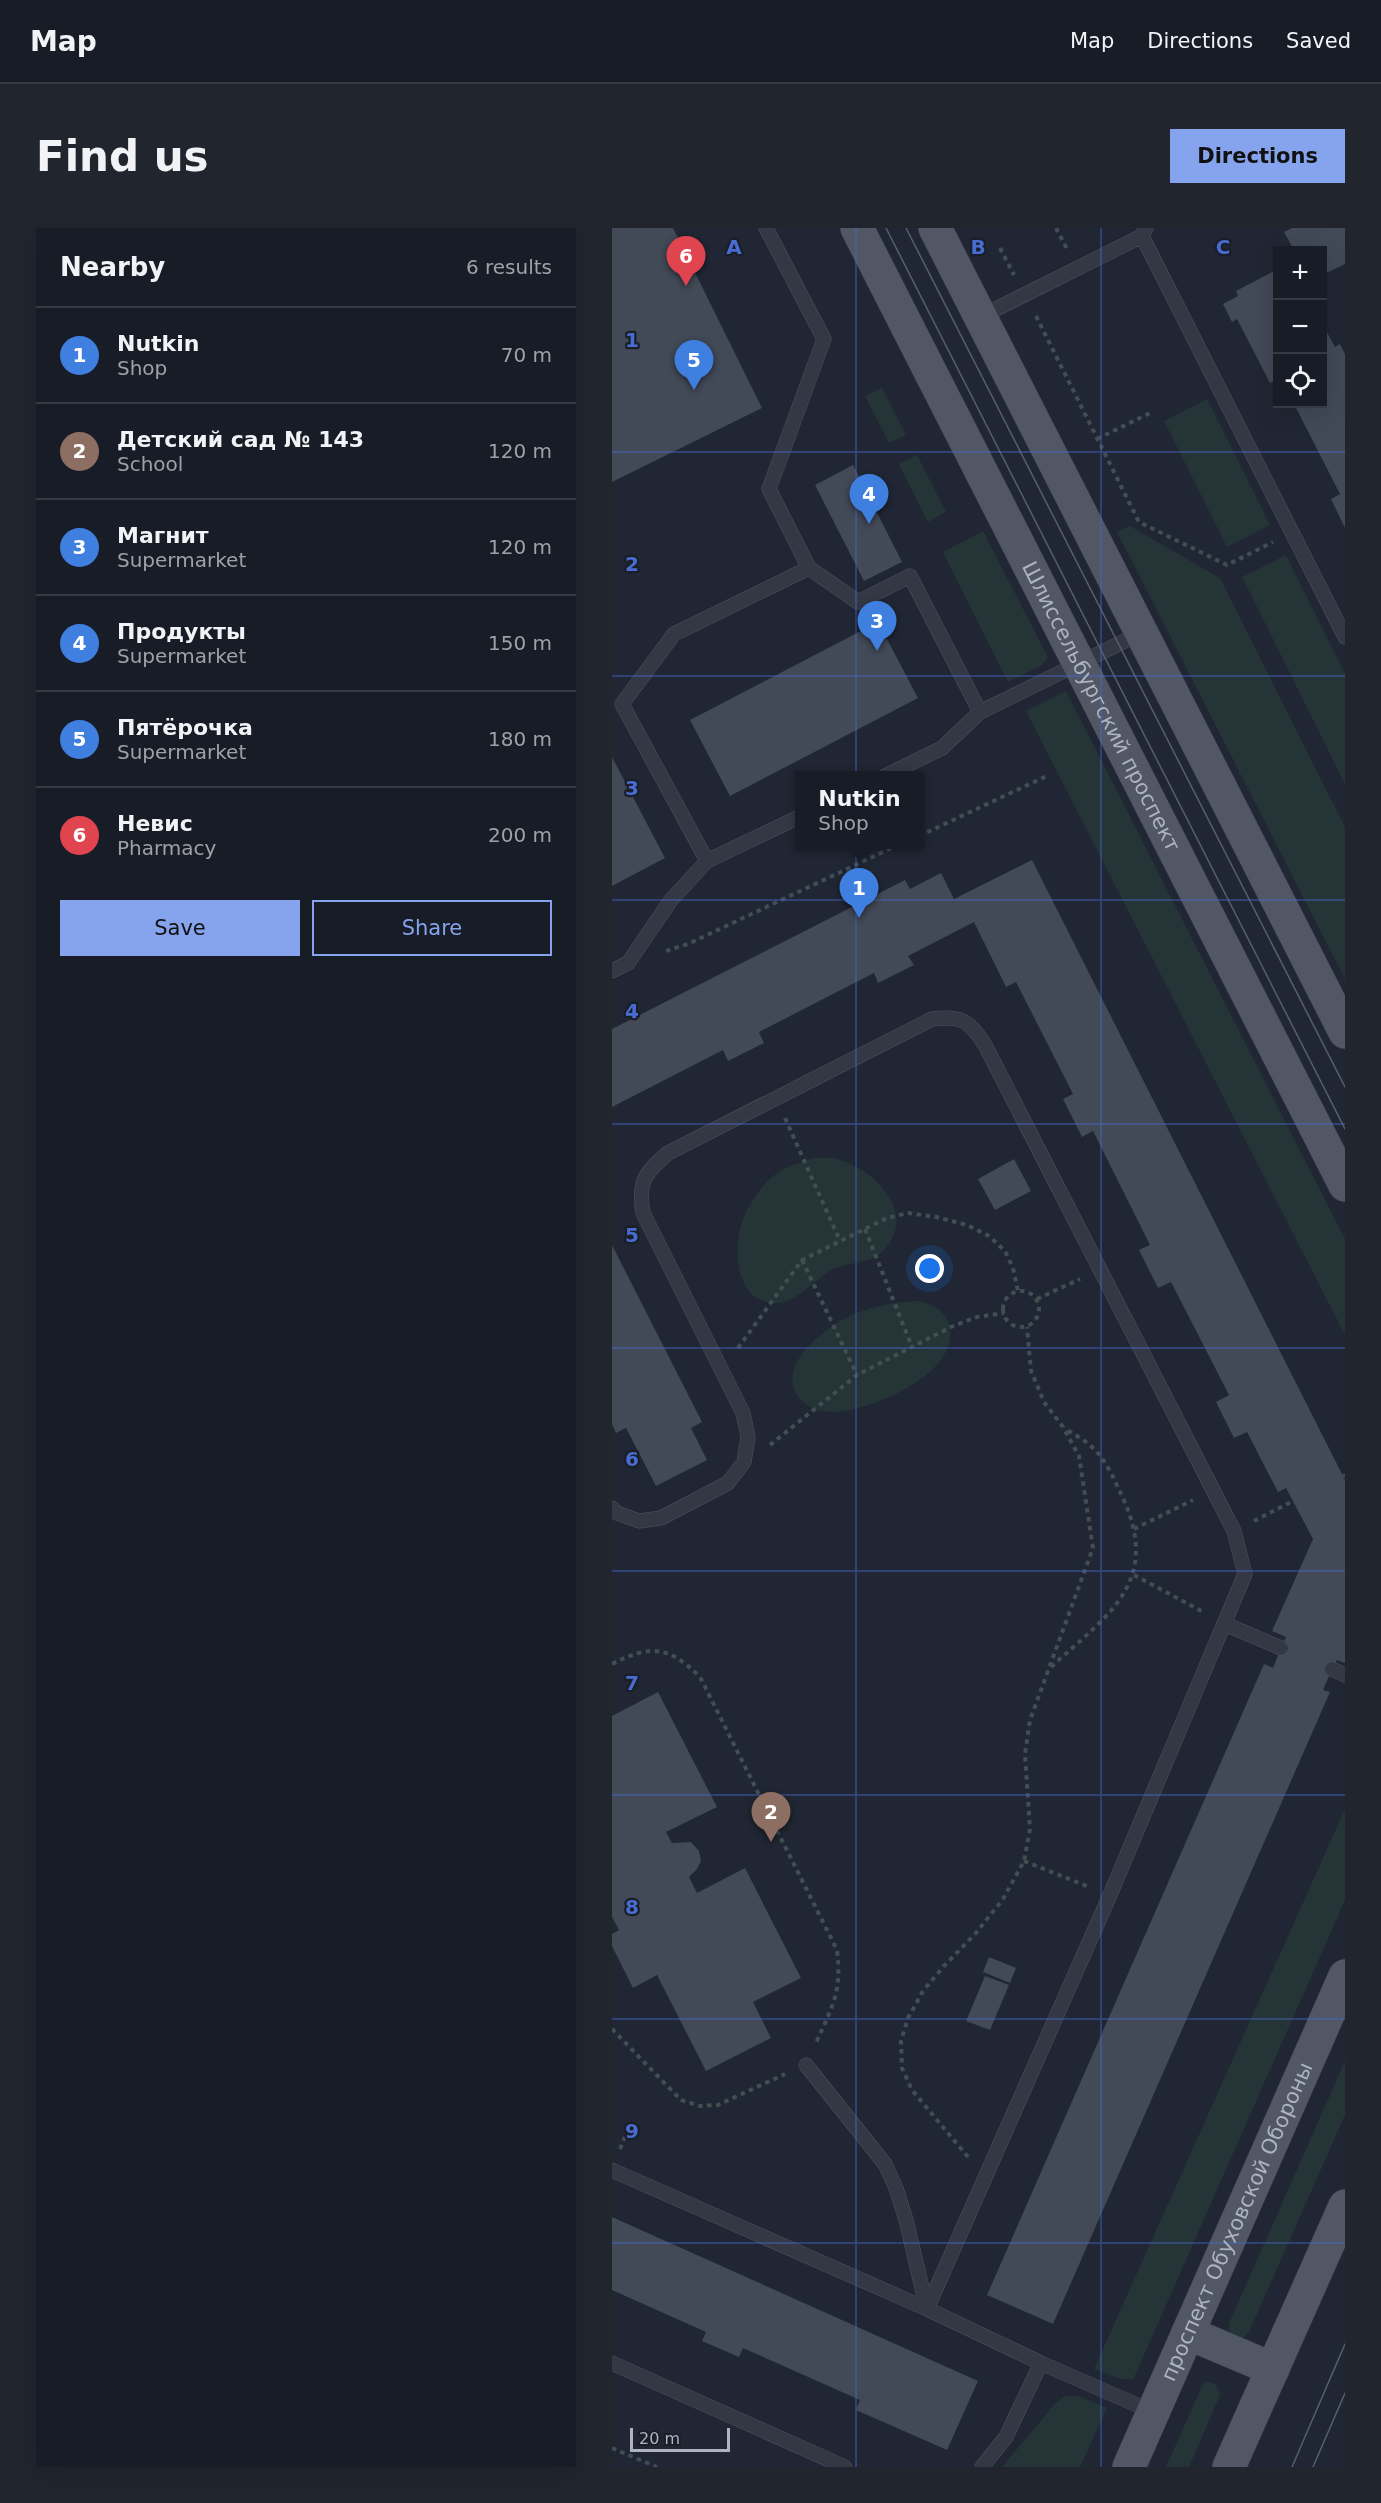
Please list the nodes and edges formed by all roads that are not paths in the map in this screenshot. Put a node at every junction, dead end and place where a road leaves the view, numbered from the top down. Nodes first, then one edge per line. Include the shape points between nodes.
1 (766, 228) edge
2 (857, 228) edge
3 (934, 228) edge
4 (1144, 232) edge
5 (980, 317) junction
6 (809, 568) junction
7 (1141, 632) junction
8 (1345, 636) edge
9 (1079, 663) junction
10 (617, 705) edge
11 (980, 712) junction
12 (895, 771) edge
13 (795, 819) edge
14 (707, 861) junction
15 (612, 971) edge
16 (1345, 1032) edge
17 (1345, 1185) edge
18 (612, 1508) edge
19 (1225, 1624) junction
20 (1281, 1648) dead end
21 (1345, 1976) edge
22 (806, 2065) road end
23 (612, 2170) edge
24 (1345, 2206) edge
25 (927, 2309) junction
26 (1188, 2333) junction
27 (612, 2363) edge
28 (1041, 2363) junction
29 (1273, 2369) junction
30 (1153, 2412) junction
31 (845, 2467) edge
32 (982, 2467) edge
33 (1129, 2467) edge
34 (1229, 2467) edge

1 - 6 lane via 824,339 769,489
2 - 9 main road, Шлиссельбургский проспект
3 - 5 main road
4 - 5 lane
4 - 8 lane
5 - 7 main road
6 - 10 lane via 674,634
6 - 11 lane via 858,602 910,576
7 - 9 lane
7 - 16 main road
9 - 11 lane
9 - 17 main road, Шлиссельбургский проспект
10 - 14 lane
11 - 12 lane via 942,748
13 - 14 lane
14 - 15 lane via 671,900 628,963
18 - 19 lane via 639,1521 661,1518 728,1483 744,1462 748,1437 742,1413 643,1214 640,1192 649,1170 669,1153 932,1019 952,1017 972,1025 985,1045 1234,1531 1245,1574
19 - 20 lane
19 - 25 lane
21 - 26 main road, проспект Обуховской Обороны
22 - 25 lane via 885,2164 906,2220
23 - 25 lane
24 - 29 main road
25 - 28 lane
26 - 29 main road
26 - 30 main road, проспект Обуховской Обороны
27 - 31 lane
28 - 30 lane
28 - 32 lane via 1006,2438
29 - 34 main road
30 - 33 main road, проспект Обуховской Обороны

